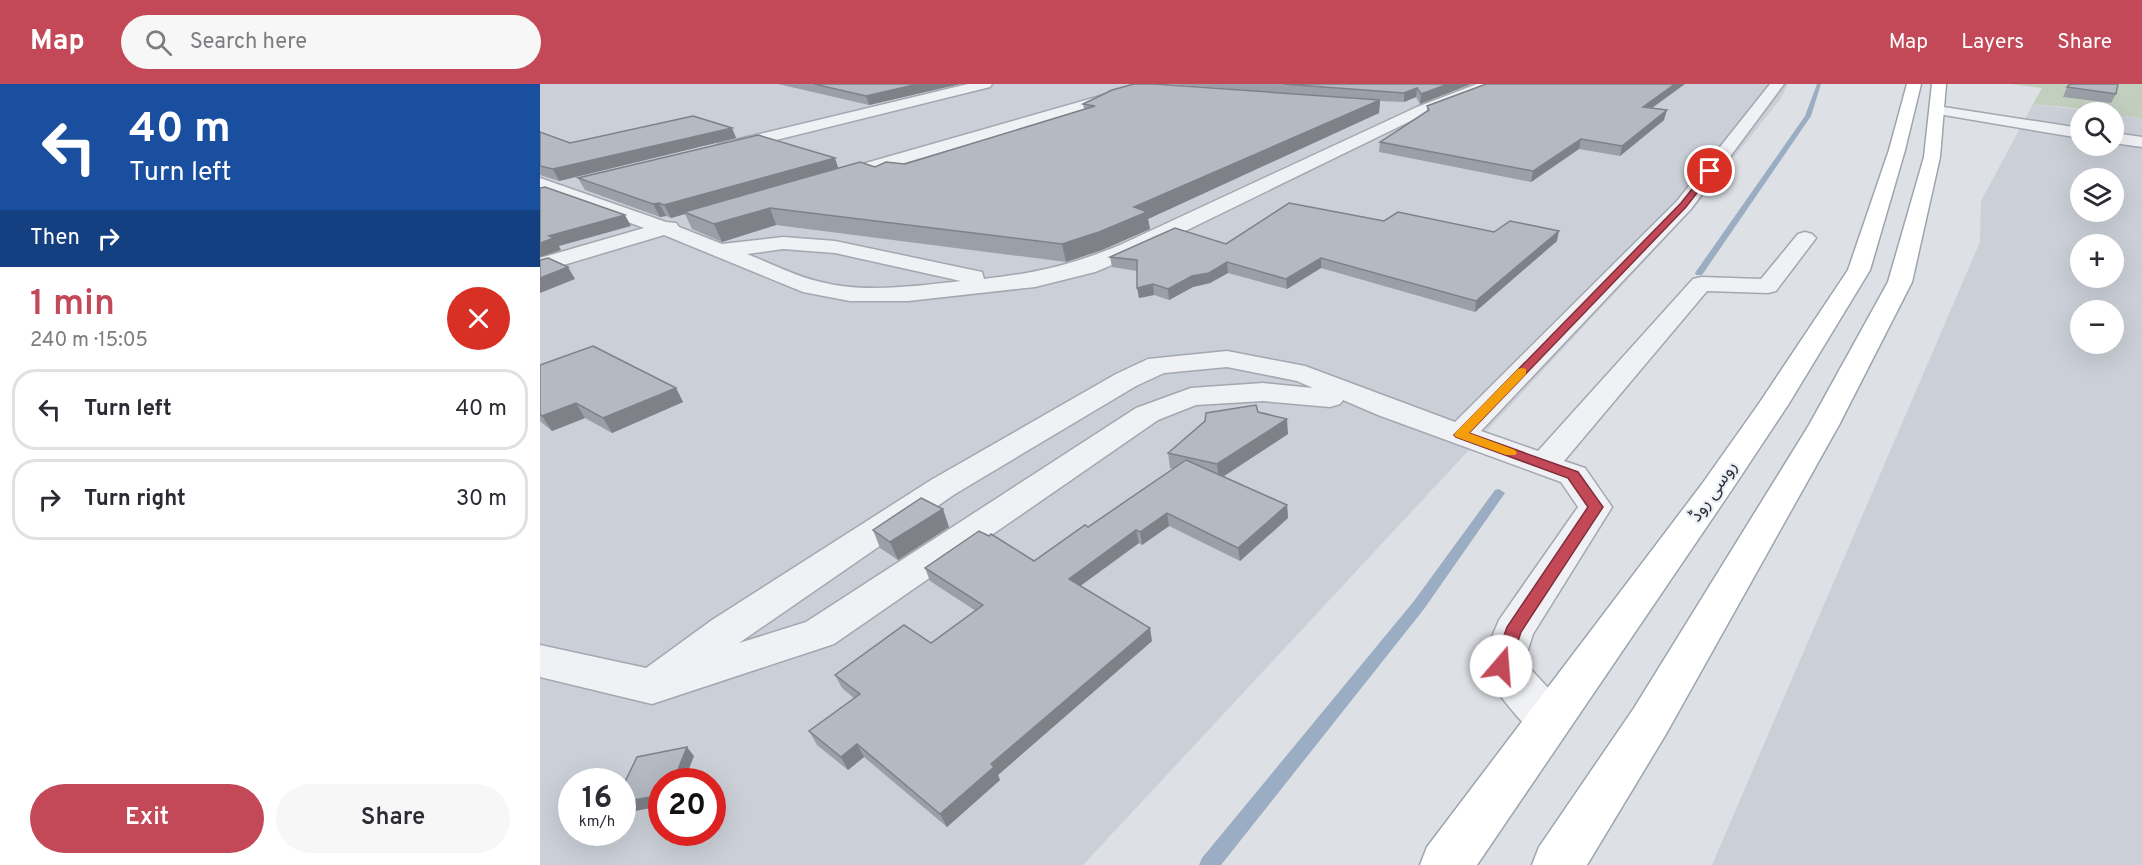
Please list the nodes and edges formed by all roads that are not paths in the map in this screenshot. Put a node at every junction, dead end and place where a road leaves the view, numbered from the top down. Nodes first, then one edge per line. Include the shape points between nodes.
1 (979, 84) edge
2 (1157, 84) edge
3 (1446, 84) edge
4 (1777, 84) edge
5 (1914, 84) edge
6 (1484, 86) edge
7 (1139, 89) junction
8 (1175, 92) edge
9 (1938, 97) edge
10 (1386, 108) edge
11 (1422, 110) junction
12 (2070, 130) edge
13 (2124, 139) edge
14 (2142, 142) edge
15 (704, 153) edge
16 (590, 181) edge
17 (811, 185) edge
18 (548, 186) edge
19 (686, 222) edge
20 (664, 228) junction
21 (1805, 238) dead end
22 (718, 250) junction
23 (540, 265) edge
24 (1035, 280) junction
25 (1388, 409) junction
26 (1460, 435) junction
27 (1544, 465) junction
28 (540, 661) edge
29 (652, 687) junction
30 (1550, 720) junction
31 (1446, 865) edge
32 (1558, 865) edge

1 - 15 lane
2 - 7 lane
3 - 6 lane
4 - 26 lane via 1684,205
5 - 30 main road, روسی روڈ via 1859,270 1714,491
6 - 11 lane
7 - 8 lane
7 - 17 lane
9 - 12 lane
9 - 32 main road via 1932,157 1900,282 1824,425 1650,721
10 - 11 lane
11 - 24 lane via 1128,250 1087,267
13 - 14 lane
16 - 18 lane
18 - 20 lane
19 - 20 lane
20 - 22 lane
20 - 23 lane
21 - 27 lane via 1768,286 1701,284
22 - 24 lane via 783,243 835,247 968,276
22 - 24 lane via 811,287 850,294 908,294
25 - 26 lane
25 - 29 lane via 1263,392 1191,397 1147,414 820,633
25 - 29 lane via 1305,374 1227,359 1158,365 943,487 726,631
26 - 27 lane
27 - 30 lane via 1573,475 1595,507 1513,631 1501,666
28 - 29 lane
30 - 31 main road, روسی روڈ

